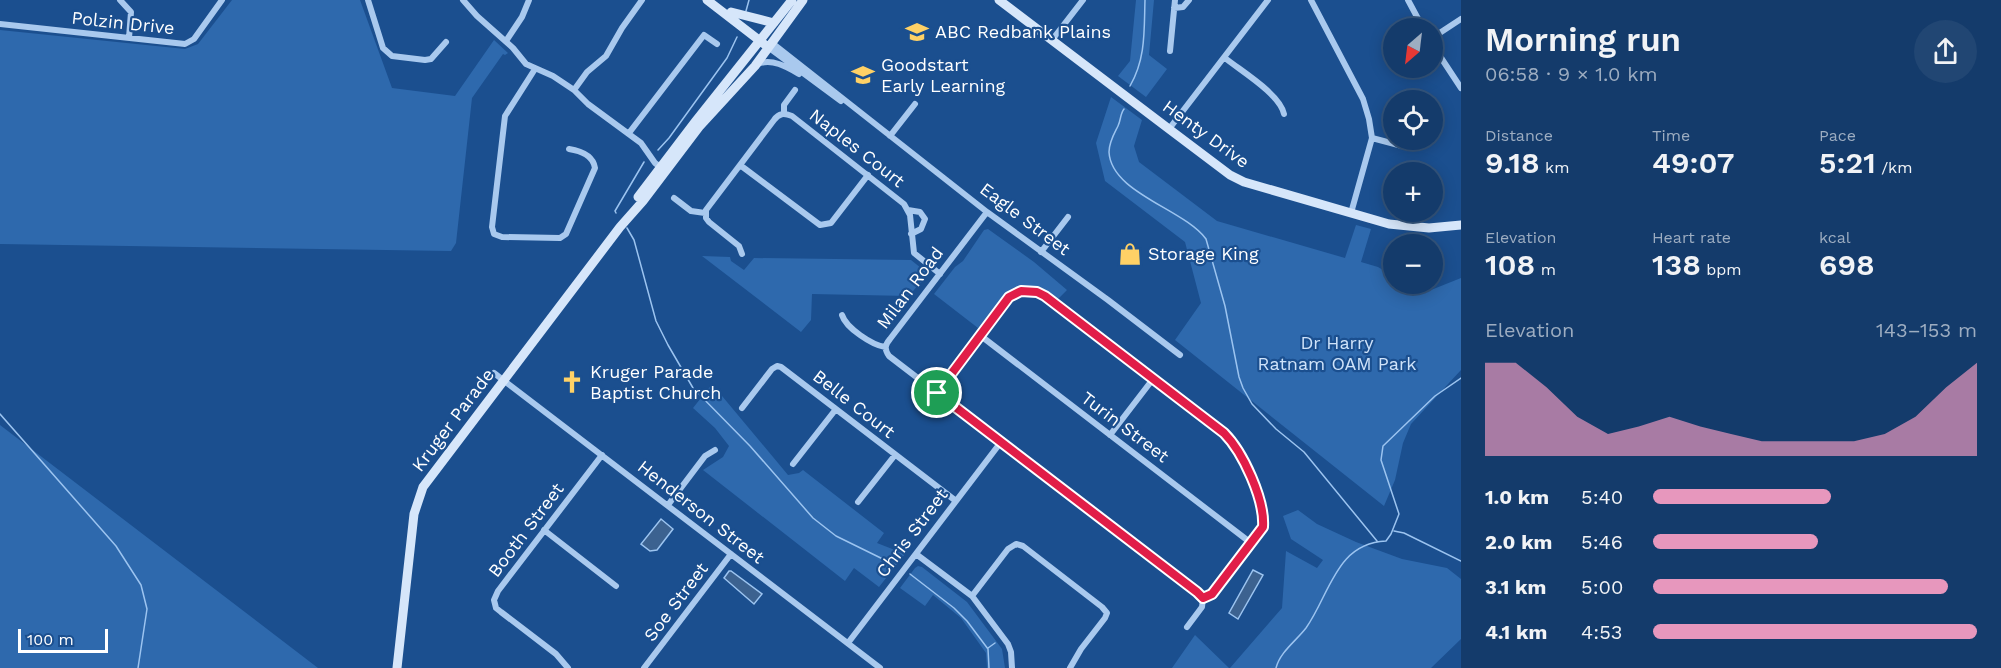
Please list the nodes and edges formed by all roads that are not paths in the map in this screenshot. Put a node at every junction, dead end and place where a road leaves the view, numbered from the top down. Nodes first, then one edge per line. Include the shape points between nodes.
1 (120, 0) edge
2 (222, 0) edge
3 (368, 0) edge
4 (464, 0) edge
5 (529, 0) edge
6 (642, 0) edge
7 (707, 0) edge
8 (716, 0) edge
9 (792, 0) edge
10 (803, 0) edge
11 (999, 0) edge
12 (1083, 0) edge
13 (1175, 0) edge
14 (1190, 0) edge
15 (1268, 0) edge
16 (1311, 0) edge
17 (1408, 0) edge
18 (1174, 8) junction
19 (731, 12) junction
20 (1418, 18) edge
21 (1461, 19) edge
22 (0, 24) edge
23 (774, 24) junction
24 (1443, 31) edge
25 (129, 38) junction
26 (1052, 40) junction
27 (506, 41) junction
28 (446, 42) dead end
29 (766, 42) junction
30 (717, 44) dead end
31 (1170, 51) dead end
32 (1224, 58) junction
33 (1443, 61) edge
34 (755, 66) junction
35 (535, 69) junction
36 (813, 81) junction
37 (1461, 88) edge
38 (574, 90) junction
39 (795, 90) dead end
40 (915, 104) dead end
41 (852, 107) junction
42 (784, 113) junction
43 (1284, 114) dead end
44 (1169, 129) junction
45 (630, 133) junction
46 (890, 136) junction
47 (1372, 138) junction
48 (1383, 141) edge
49 (569, 149) dead end
50 (740, 165) junction
51 (665, 167) junction
52 (868, 175) junction
53 (674, 198) dead end
54 (908, 210) junction
55 (987, 212) junction
56 (705, 213) junction
57 (1351, 213) junction
58 (1068, 217) dead end
59 (1461, 225) edge
60 (911, 234) junction
61 (1041, 252) junction
62 (742, 254) dead end
63 (940, 274) junction
64 (842, 315) dead end
65 (981, 336) junction
66 (885, 347) junction
67 (1180, 355) dead end
68 (494, 374) dead end
69 (1153, 379) junction
70 (503, 381) junction
71 (937, 393) junction
72 (742, 408) dead end
73 (836, 409) junction
74 (1110, 435) junction
75 (1001, 442) junction
76 (715, 450) dead end
77 (602, 454) junction
78 (895, 455) junction
79 (793, 464) dead end
80 (956, 501) junction
81 (858, 502) dead end
82 (668, 505) junction
83 (544, 530) junction
84 (1251, 543) junction
85 (731, 554) junction
86 (916, 554) junction
87 (616, 586) dead end
88 (972, 596) junction
89 (1203, 598) junction
90 (1187, 627) dead end
91 (848, 643) junction
92 (397, 668) edge
93 (568, 668) edge
94 (644, 668) edge
95 (880, 668) edge
96 (1012, 668) edge
97 (1070, 668) edge

1 - 25 street via 131,12
2 - 25 street, Polzin Drive via 188,43
3 - 28 street via 384,48 392,56 431,59
4 - 27 street
5 - 27 street
6 - 38 street via 606,56
7 - 29 street, Eagle Street
8 - 19 street, Eagle Street
9 - 23 street, Kruger Parade
10 - 29 street, Kruger Parade
11 - 26 street, Henty Drive
12 - 26 street
13 - 18 street
14 - 18 street via 1183,7
15 - 32 street
16 - 47 street via 1363,99
17 - 20 street
18 - 31 street
19 - 23 street
19 - 29 street, Eagle Street
21 - 24 street
22 - 25 street, Polzin Drive
23 - 29 street, Kruger Parade
26 - 44 street, Henty Drive
27 - 35 street
29 - 34 street, Kruger Parade
29 - 36 street, Eagle Street
29 - 41 street, Eagle Street
29 - 51 street, Kruger Parade
30 - 45 street via 704,35
32 - 43 street via 1276,98
32 - 44 street
33 - 37 street
34 - 36 street via 771,62
34 - 51 street, Kruger Parade
35 - 38 street
35 - 49 street via 505,116 494,234 560,238 566,234 596,168 589,157
36 - 41 street, Eagle Street
38 - 45 street
39 - 42 street, Naples Court via 784,105
40 - 46 street
41 - 46 street, Eagle Street
42 - 50 street, Naples Court via 774,120
42 - 52 street, Naples Court
44 - 57 street, Henty Drive via 1244,182
45 - 51 street via 655,163
46 - 55 street, Eagle Street
47 - 48 street
47 - 57 street
50 - 52 street via 820,225 831,223
50 - 56 street, Naples Court
51 - 70 street, Kruger Parade
52 - 54 street, Naples Court
53 - 56 street via 691,211
54 - 60 street, Naples Court
54 - 60 street, Naples Court via 920,212 925,219 921,229
55 - 61 street, Eagle Street
55 - 63 street, Milan Road
56 - 62 street via 709,222 739,246
57 - 59 street, Henty Drive via 1403,226
58 - 61 street
60 - 63 street, Naples Court via 914,253
61 - 67 street, Eagle Street
63 - 66 street, Milan Road
64 - 66 street via 844,322 873,344
65 - 69 street via 1013,294 1037,292
65 - 71 street
65 - 74 street, Turin Street
66 - 71 street, Milan Road via 889,356
68 - 70 street, Henderson Street
69 - 74 street
69 - 84 street via 1224,433 1252,474 1263,524
70 - 77 street, Henderson Street
70 - 92 street, Kruger Parade via 418,498
71 - 75 street, Milan Road
72 - 73 street, Belle Court via 777,366
73 - 78 street, Belle Court
73 - 79 street
74 - 84 street, Turin Street
75 - 80 street, Chris Street
75 - 89 street, Milan Road
76 - 82 street via 705,456
77 - 82 street, Henderson Street
77 - 83 street, Booth Street
78 - 80 street, Belle Court
78 - 81 street
80 - 86 street, Chris Street
82 - 85 street, Henderson Street
83 - 87 street
83 - 93 street, Booth Street via 498,591 494,604
84 - 89 street via 1216,591
85 - 91 street, Henderson Street
85 - 94 street, Soe Street
86 - 88 street
86 - 91 street, Chris Street
88 - 96 street via 1008,644
88 - 97 street via 1008,549 1016,544 1023,546 1107,613
89 - 90 street via 1202,607
91 - 95 street, Henderson Street

